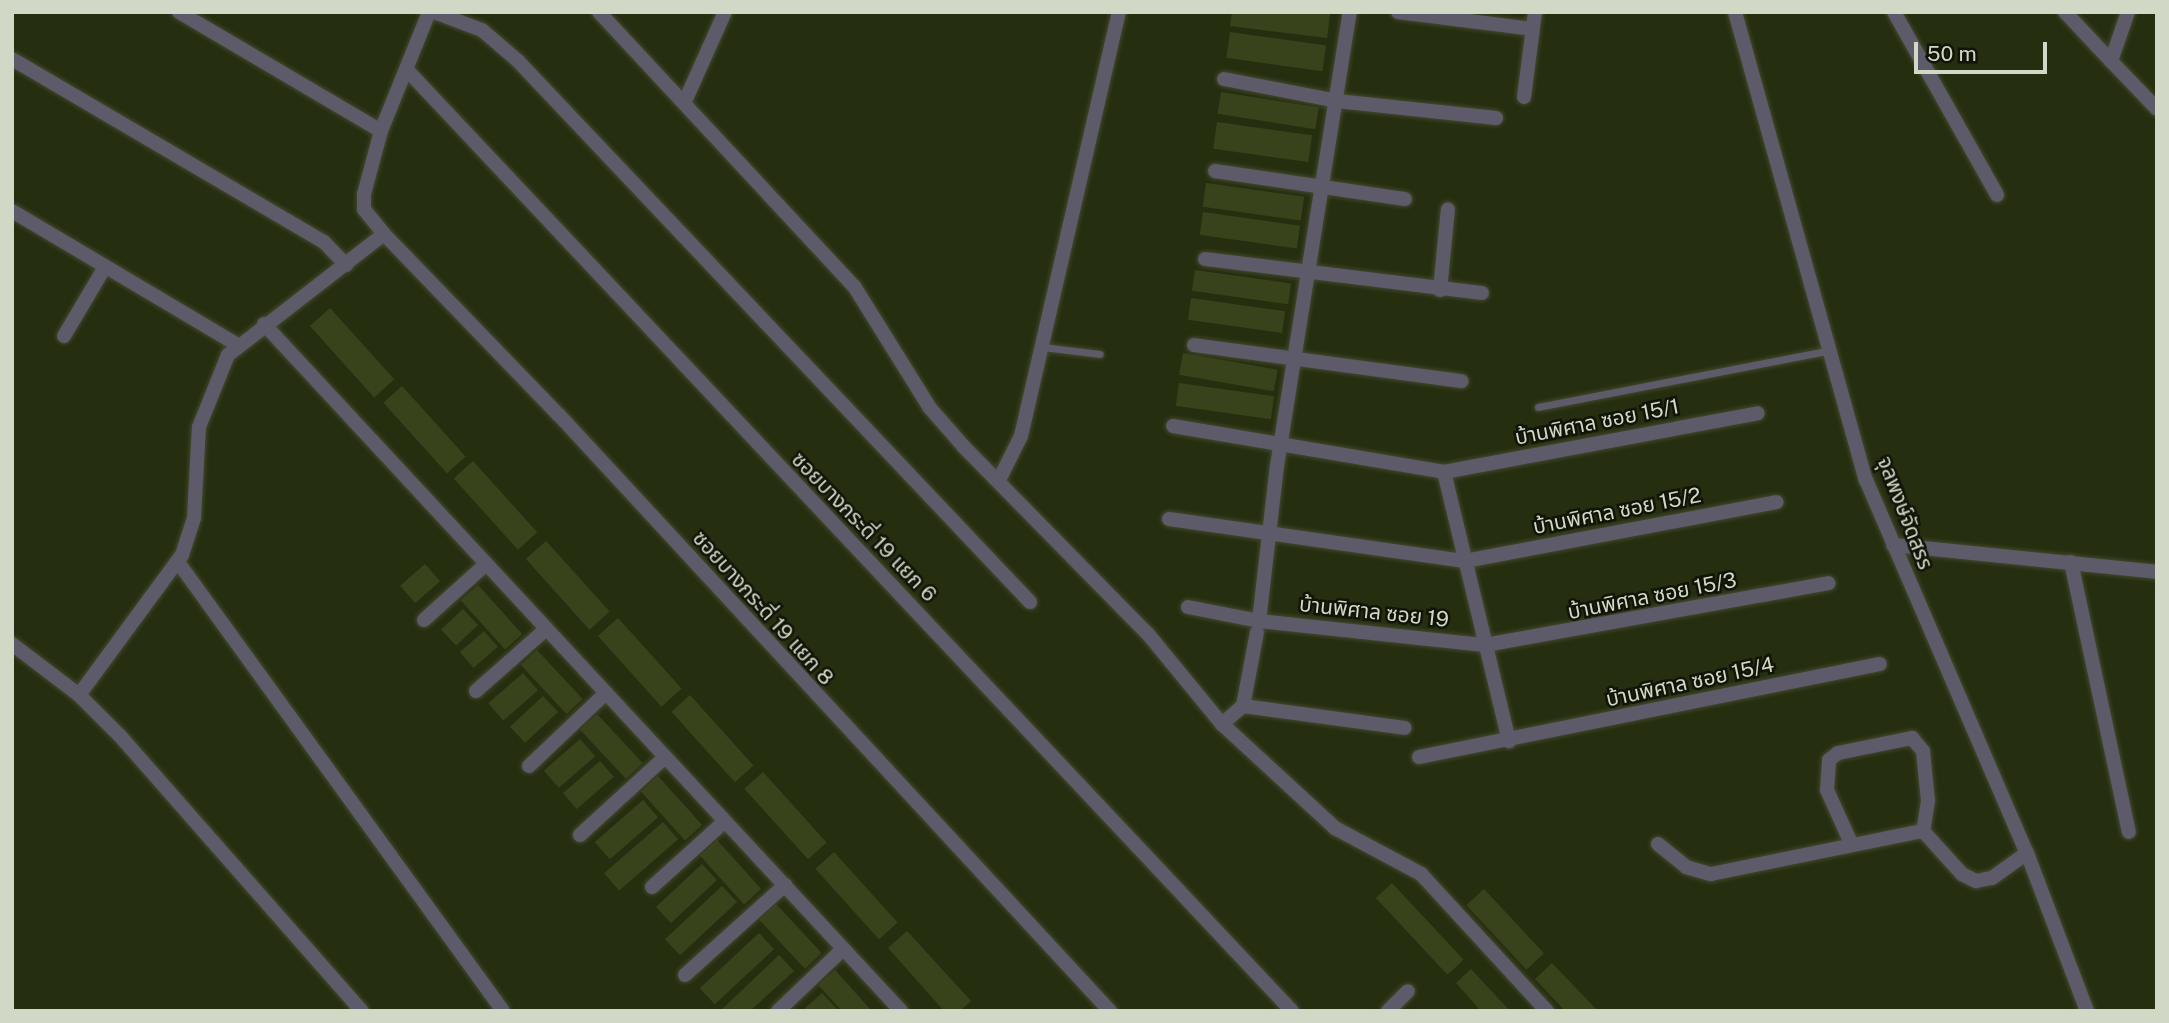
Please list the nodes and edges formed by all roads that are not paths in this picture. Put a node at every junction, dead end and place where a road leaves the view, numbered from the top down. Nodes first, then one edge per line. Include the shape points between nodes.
1 (179, 12) edge
2 (431, 12) edge
3 (600, 12) edge
4 (725, 12) edge
5 (1119, 12) edge
6 (1350, 12) edge
7 (1398, 12) edge
8 (1535, 12) edge
9 (1735, 12) edge
10 (1894, 12) edge
11 (2065, 12) edge
12 (2128, 12) edge
13 (1453, 16) edge
14 (1532, 29) junction
15 (12, 59) edge
16 (2111, 61) junction
17 (408, 71) junction
18 (1224, 79) dead end
19 (1524, 97) dead end
20 (686, 99) junction
21 (1337, 101) junction
22 (2157, 109) edge
23 (1496, 118) dead end
24 (381, 131) junction
25 (1215, 171) dead end
26 (1324, 190) junction
27 (1997, 195) dead end
28 (1405, 199) dead end
29 (1448, 209) dead end
30 (12, 211) edge
31 (384, 234) junction
32 (1205, 259) dead end
33 (346, 265) junction
34 (105, 267) junction
35 (1310, 271) junction
36 (1440, 290) junction
37 (1482, 293) dead end
38 (264, 324) junction
39 (64, 336) dead end
40 (236, 344) junction
41 (1194, 345) dead end
42 (1040, 346) junction
43 (1832, 349) junction
44 (1101, 354) dead end
45 (1296, 362) junction
46 (1462, 381) dead end
47 (1538, 407) dead end
48 (1758, 413) dead end
49 (1173, 426) dead end
50 (1280, 446) junction
51 (1444, 472) junction
52 (999, 480) junction
53 (1776, 502) dead end
54 (1168, 519) dead end
55 (1268, 533) junction
56 (1893, 545) junction
57 (1465, 561) junction
58 (178, 562) junction
59 (2071, 562) junction
60 (486, 564) junction
61 (2157, 572) edge
62 (1828, 583) dead end
63 (1030, 602) dead end
64 (1188, 607) dead end
65 (424, 620) dead end
66 (1258, 627) junction
67 (546, 629) junction
68 (12, 644) edge
69 (1485, 645) junction
70 (1880, 664) dead end
71 (476, 691) dead end
72 (606, 693) junction
73 (79, 695) junction
74 (1243, 706) junction
75 (1222, 724) junction
76 (1405, 728) dead end
77 (1509, 741) junction
78 (665, 757) junction
79 (1419, 757) dead end
80 (529, 766) dead end
81 (725, 821) junction
82 (1923, 831) junction
83 (2129, 832) dead end
84 (580, 835) dead end
85 (1851, 843) junction
86 (1658, 844) dead end
87 (2027, 853) junction
88 (785, 885) junction
89 (652, 887) dead end
90 (843, 949) junction
91 (685, 975) dead end
92 (1408, 991) dead end
93 (362, 1011) edge
94 (503, 1011) edge
95 (778, 1011) edge
96 (901, 1011) edge
97 (1110, 1011) edge
98 (1292, 1011) edge
99 (1388, 1011) edge
100 (1547, 1011) edge
101 (2087, 1011) edge

1 - 24 street
2 - 17 street, ซอยบางกระดี่ 19 แยก 8
2 - 63 street via 482,30 518,61
3 - 20 street
4 - 20 street
5 - 42 street
6 - 21 street
7 - 13 street
8 - 14 street
9 - 43 street, จุลพงษ์จัดสรร
10 - 27 street
11 - 16 street
12 - 16 street
13 - 14 street
14 - 19 street
15 - 33 street via 324,242
16 - 22 street
17 - 24 street, ซอยบางกระดี่ 19 แยก 8
17 - 98 street, ซอยบางกระดี่ 19 แยก 6
18 - 21 street
20 - 52 street via 854,286 930,408
21 - 23 street
21 - 26 street
24 - 31 street, ซอยบางกระดี่ 19 แยก 8 via 363,204
25 - 26 street
26 - 28 street
26 - 35 street
29 - 36 street
30 - 34 street
31 - 33 street
31 - 97 street, ซอยบางกระดี่ 19 แยก 8 via 559,415
32 - 35 street
33 - 38 street
34 - 39 street
34 - 40 street
35 - 36 street
35 - 45 street
36 - 37 street
38 - 40 street
38 - 60 street
40 - 58 street via 199,426 194,518
41 - 45 street
42 - 44 lane
42 - 52 street via 1021,436
43 - 47 lane
43 - 56 street, จุลพงษ์จัดสรร via 1867,480
45 - 46 street
45 - 50 street
48 - 51 street, บ้านพิศาล ซอย 15/1
49 - 50 street, บ้านพิศาล ซอย 15/1
50 - 51 street, บ้านพิศาล ซอย 15/1
50 - 55 street
51 - 57 street
52 - 75 street via 1148,634
53 - 57 street, บ้านพิศาล ซอย 15/2
54 - 55 street, บ้านพิศาล ซอย 15/2
55 - 57 street, บ้านพิศาล ซอย 15/2
55 - 66 street
56 - 59 street
56 - 87 street, จุลพงษ์จัดสรร
57 - 69 street
58 - 73 street
58 - 94 street
59 - 61 street
59 - 83 street
60 - 65 street
60 - 67 street
62 - 69 street, บ้านพิศาล ซอย 15/3
64 - 66 street, บ้านพิศาล ซอย 19
66 - 69 street, บ้านพิศาล ซอย 19
66 - 74 street
67 - 71 street
67 - 72 street
68 - 73 street
69 - 77 street
70 - 77 street, บ้านพิศาล ซอย 15/4
72 - 78 street
72 - 80 street
73 - 93 street
74 - 75 street
74 - 76 street
75 - 100 street via 1335,828 1421,874
77 - 79 street, บ้านพิศาล ซอย 15/4
78 - 81 street
78 - 84 street
81 - 88 street
81 - 89 street
82 - 85 street
82 - 85 street via 1928,801 1923,751 1912,738 1838,752 1829,760 1827,790
82 - 87 street via 1962,874 1976,881 1992,878
85 - 86 street via 1711,874 1686,867
87 - 101 street, จุลพงษ์จัดสรร
88 - 90 street
88 - 91 street
90 - 95 street
90 - 96 street
92 - 99 street

